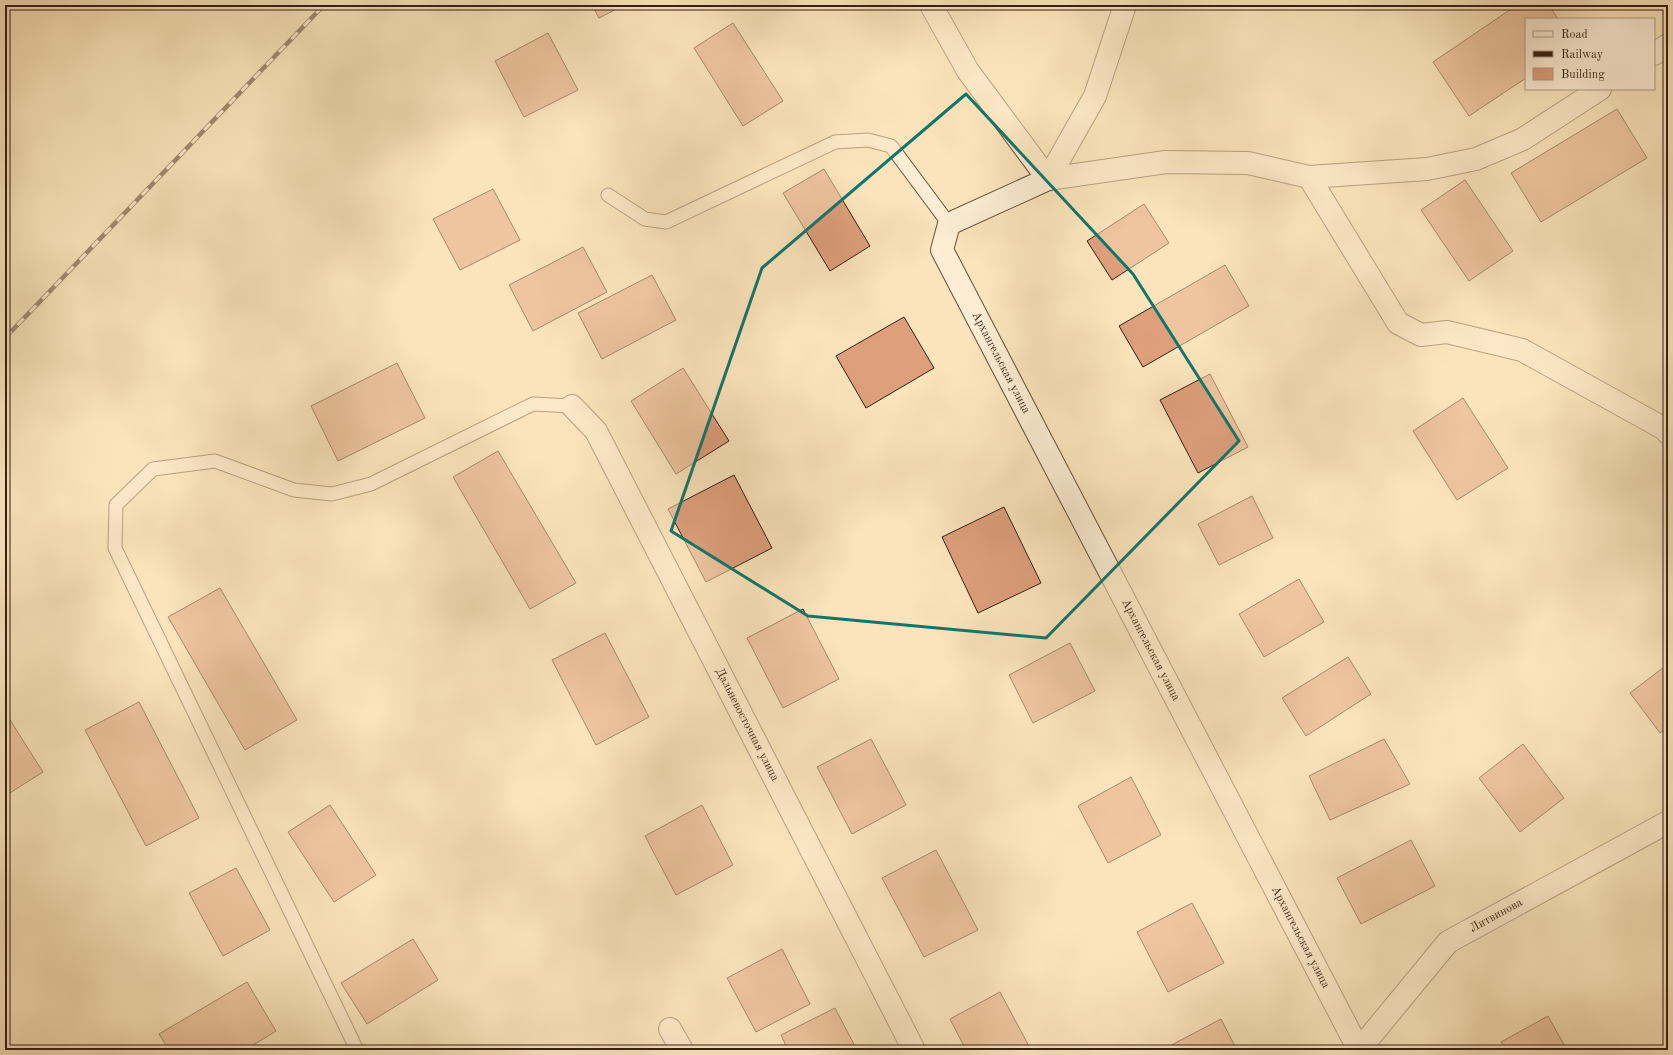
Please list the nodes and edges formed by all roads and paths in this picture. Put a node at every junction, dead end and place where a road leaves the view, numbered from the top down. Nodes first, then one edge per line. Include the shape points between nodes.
1 (931, 5) edge
2 (1125, 5) edge
3 (1668, 45) edge
4 (1655, 53) edge
5 (1598, 90) edge
6 (1309, 178) junction
7 (1048, 179) junction
8 (608, 195) dead end
9 (949, 224) junction
10 (572, 406) joint
11 (1668, 433) edge
12 (1668, 822) edge
13 (670, 1029) dead end
14 (356, 1050) edge
15 (682, 1050) edge
16 (914, 1050) edge
17 (1359, 1050) edge

1 - 7 street via 968,71
2 - 7 street via 1095,96
3 - 4 street
5 - 6 street via 1523,139 1476,159 1427,169
6 - 7 street via 1248,164 1166,162
6 - 11 street via 1398,323 1421,335 1447,332 1522,350
7 - 9 street
8 - 9 lane via 645,219 666,222 835,142 868,140 891,146
9 - 17 street, Архангельская улица via 942,250
10 - 14 lane via 533,404 371,484 332,494 294,490 215,461 153,469 116,505 115,548
10 - 16 street, Дальневосточная улица via 596,431
12 - 17 street, Литвинова via 1448,942
13 - 15 street

